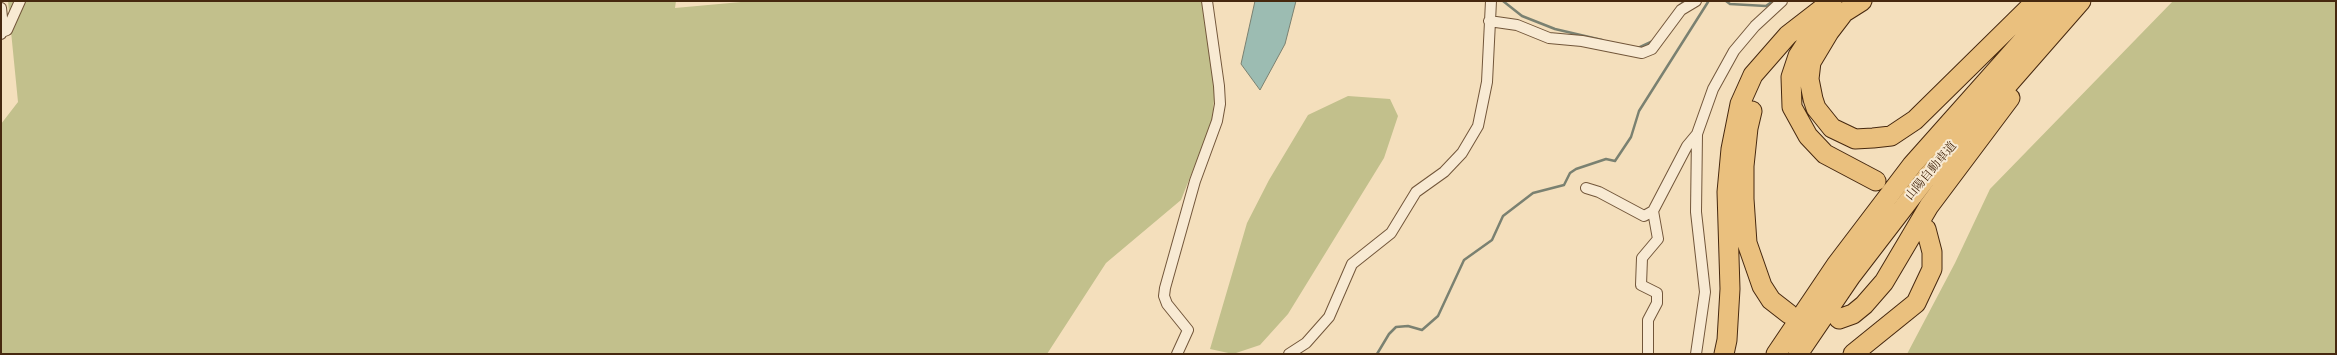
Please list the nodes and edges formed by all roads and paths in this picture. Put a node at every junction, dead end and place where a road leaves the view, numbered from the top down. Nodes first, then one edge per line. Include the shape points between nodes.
1 (20, 1) edge
2 (1207, 1) edge
3 (1491, 1) edge
4 (1696, 1) edge
5 (1862, 1) edge
6 (2036, 1) edge
7 (2058, 1) edge
8 (2082, 1) edge
9 (1776, 2) edge
10 (1, 8) edge
11 (1837, 8) edge
12 (1489, 21) junction
13 (2, 33) edge
14 (1769, 58) junction
15 (1697, 134) junction
16 (1876, 181) dead end
17 (1586, 188) dead end
18 (1653, 211) junction
19 (1926, 229) dead end
20 (1789, 314) dead end
21 (1840, 319) dead end
22 (1177, 354) edge
23 (1289, 354) edge
24 (1648, 354) edge
25 (1696, 354) edge
26 (1724, 354) edge
27 (1776, 354) edge
28 (1798, 354) edge
29 (1853, 354) edge

1 - 13 street via 7,30
2 - 22 street via 1220,104 1165,288 1167,304 1188,330
3 - 12 street
4 - 12 street via 1681,10 1652,49 1642,53 1582,41 1549,38 1517,25
5 - 11 highway
6 - 11 highway via 1915,120 1891,136 1855,139 1832,128 1816,108 1809,79 1811,62 1829,32
7 - 27 highway, 山陽自動車道 via 1953,117 1894,187 1836,265
8 - 21 highway via 1929,206 1884,282 1864,305 1853,314
8 - 28 highway, 山陽自動車道 via 1923,182 1851,276
9 - 15 street via 1731,57 1713,88
10 - 13 street
11 - 14 highway via 1788,35
11 - 16 highway via 1798,56 1791,77 1792,107 1808,136 1825,154
12 - 23 street via 1487,82 1478,126 1462,153 1444,172 1416,192 1391,233 1352,264 1329,317 1306,343
14 - 20 highway via 1748,128 1744,199 1748,243 1755,271 1771,300
14 - 26 highway via 1754,75 1740,104 1731,149 1727,192 1730,289
15 - 18 street via 1687,146
15 - 25 street via 1696,212 1705,292
17 - 18 street via 1599,192 1644,216
18 - 24 street via 1658,239 1642,258 1641,285 1657,293 1657,303 1648,320
19 - 29 highway via 1932,252 1932,269 1916,303

